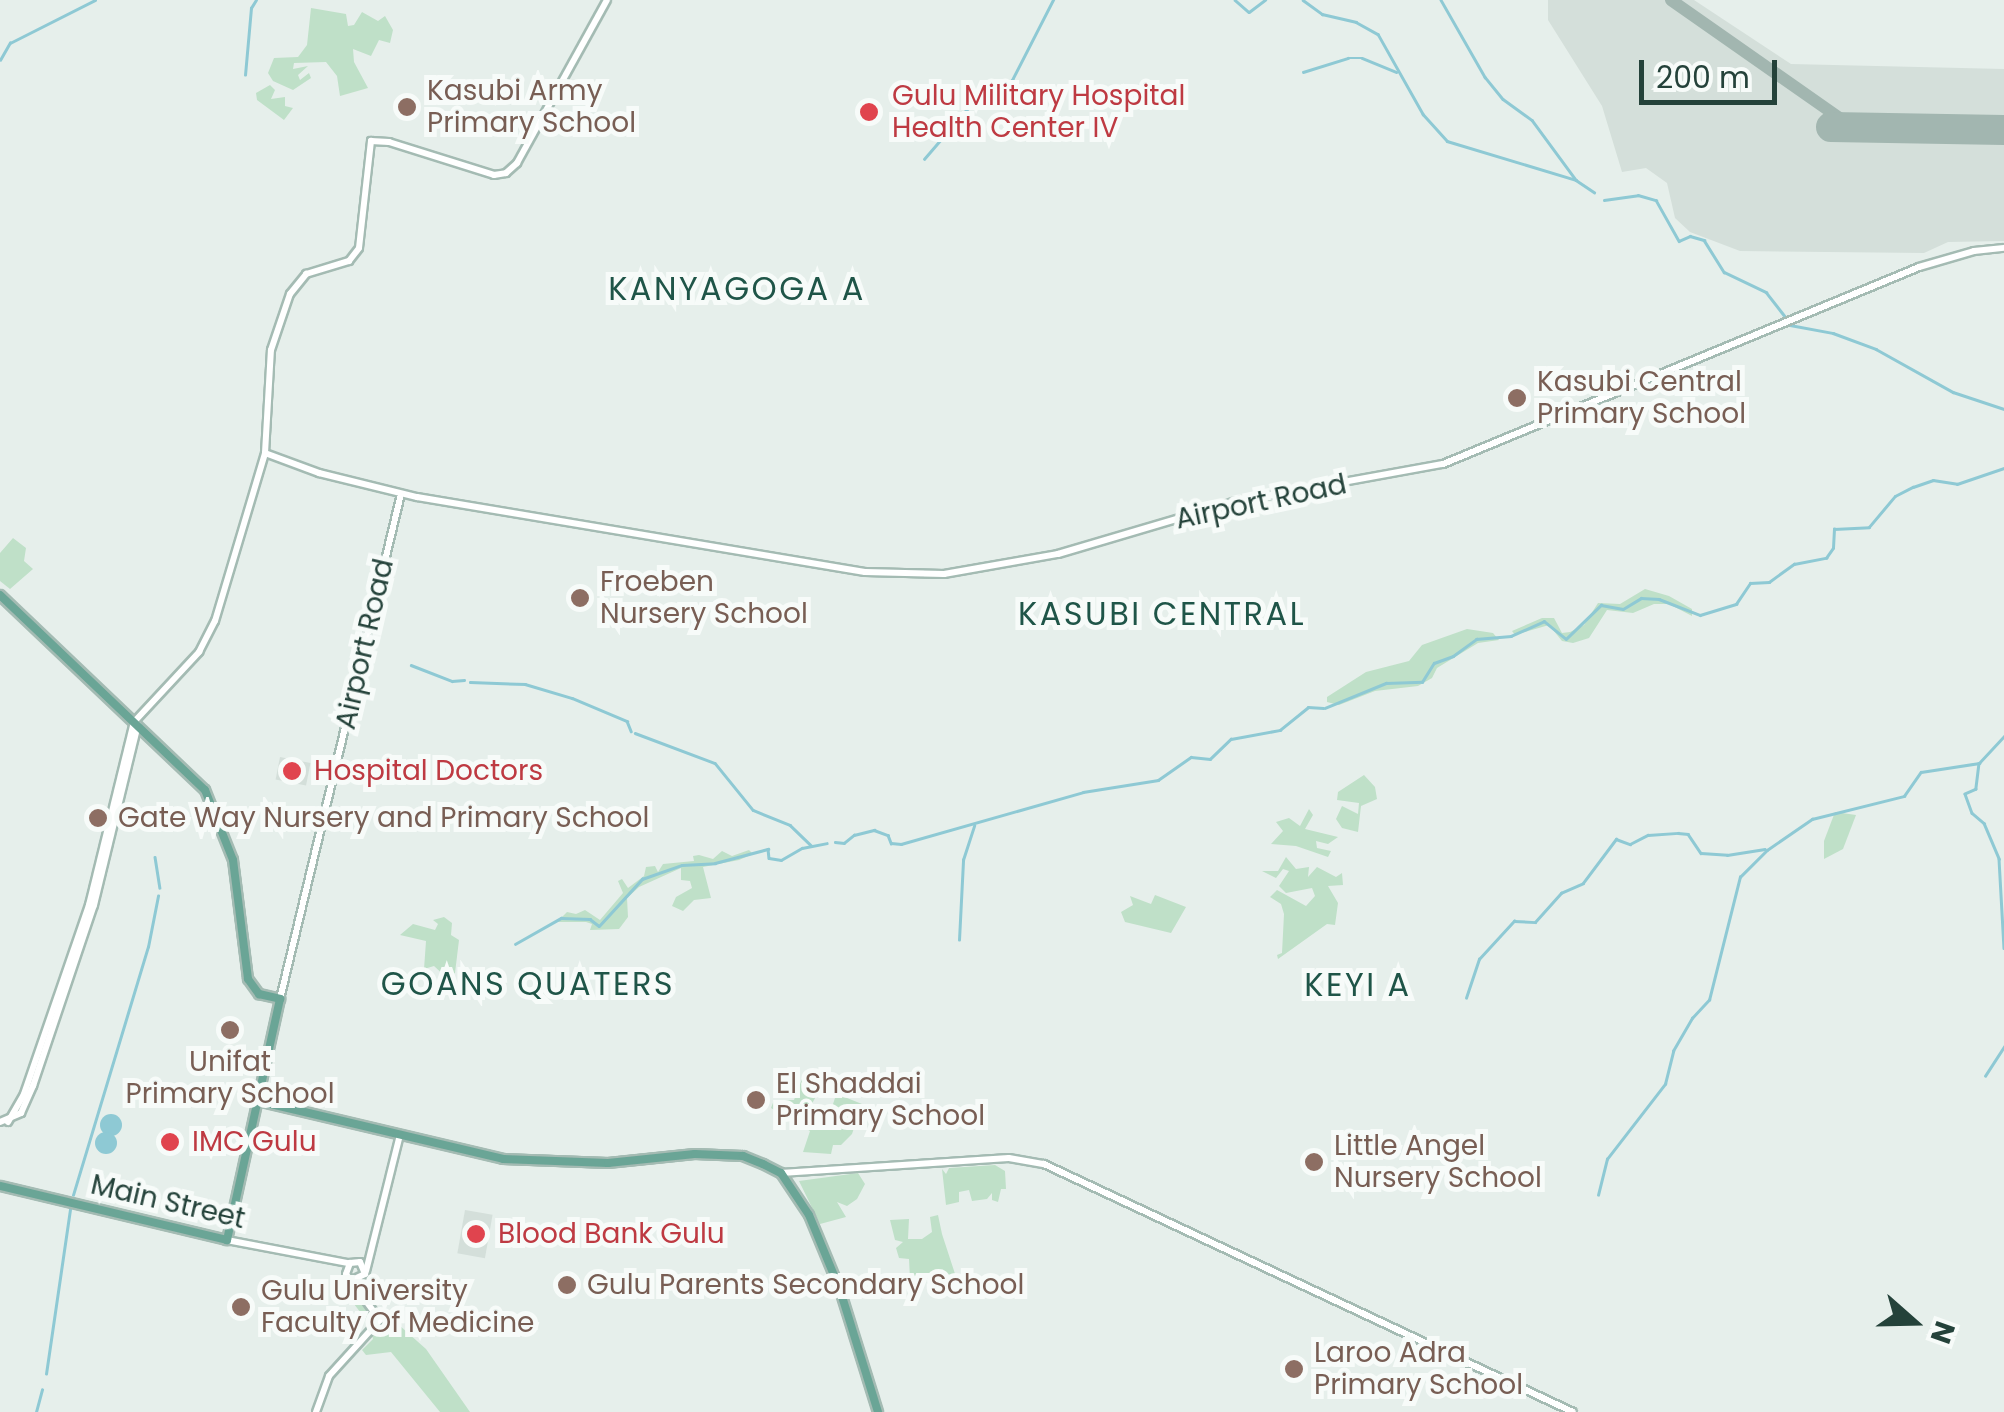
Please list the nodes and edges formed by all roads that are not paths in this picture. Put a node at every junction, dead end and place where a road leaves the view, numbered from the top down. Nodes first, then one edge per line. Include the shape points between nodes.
1 (607, 0) edge
2 (2004, 248) edge
3 (265, 453) junction
4 (402, 494) junction
5 (0, 595) edge
6 (137, 722) junction
7 (280, 999) junction
8 (261, 1090) junction
9 (257, 1106) junction
10 (270, 1106) junction
11 (4, 1122) edge
12 (400, 1134) junction
13 (780, 1174) junction
14 (0, 1186) edge
15 (227, 1240) junction
16 (373, 1245) junction
17 (326, 1262) junction
18 (352, 1262) junction
19 (365, 1272) junction
20 (350, 1278) junction
21 (366, 1298) junction
22 (316, 1412) edge
23 (878, 1412) edge
24 (1573, 1412) edge

1 - 3 street via 518,163 506,173 371,141 360,248 349,261 304,276 290,294 272,344
2 - 4 street, Airport Road via 1919,267 1443,464 1233,502 998,566 944,574 865,572
3 - 4 street, Airport Road
3 - 6 street via 209,636
4 - 7 street, Airport Road
5 - 6 main road
6 - 7 main road via 217,810 236,877 248,979 259,994
6 - 11 street via 81,936 24,1094
7 - 8 main road
8 - 9 main road
8 - 10 main road
9 - 10 main road
9 - 15 main road
10 - 12 main road
12 - 13 main road via 499,1158 608,1163 743,1156
12 - 16 street
13 - 23 main road via 808,1215 840,1290
13 - 24 street via 1009,1158 1044,1164
14 - 15 main road, Main Street
15 - 17 street, Main Street
16 - 18 street
16 - 19 street
17 - 18 street
17 - 20 street
18 - 19 street
18 - 20 street
19 - 20 street
19 - 21 street
20 - 21 street
21 - 22 street via 380,1320 329,1376

